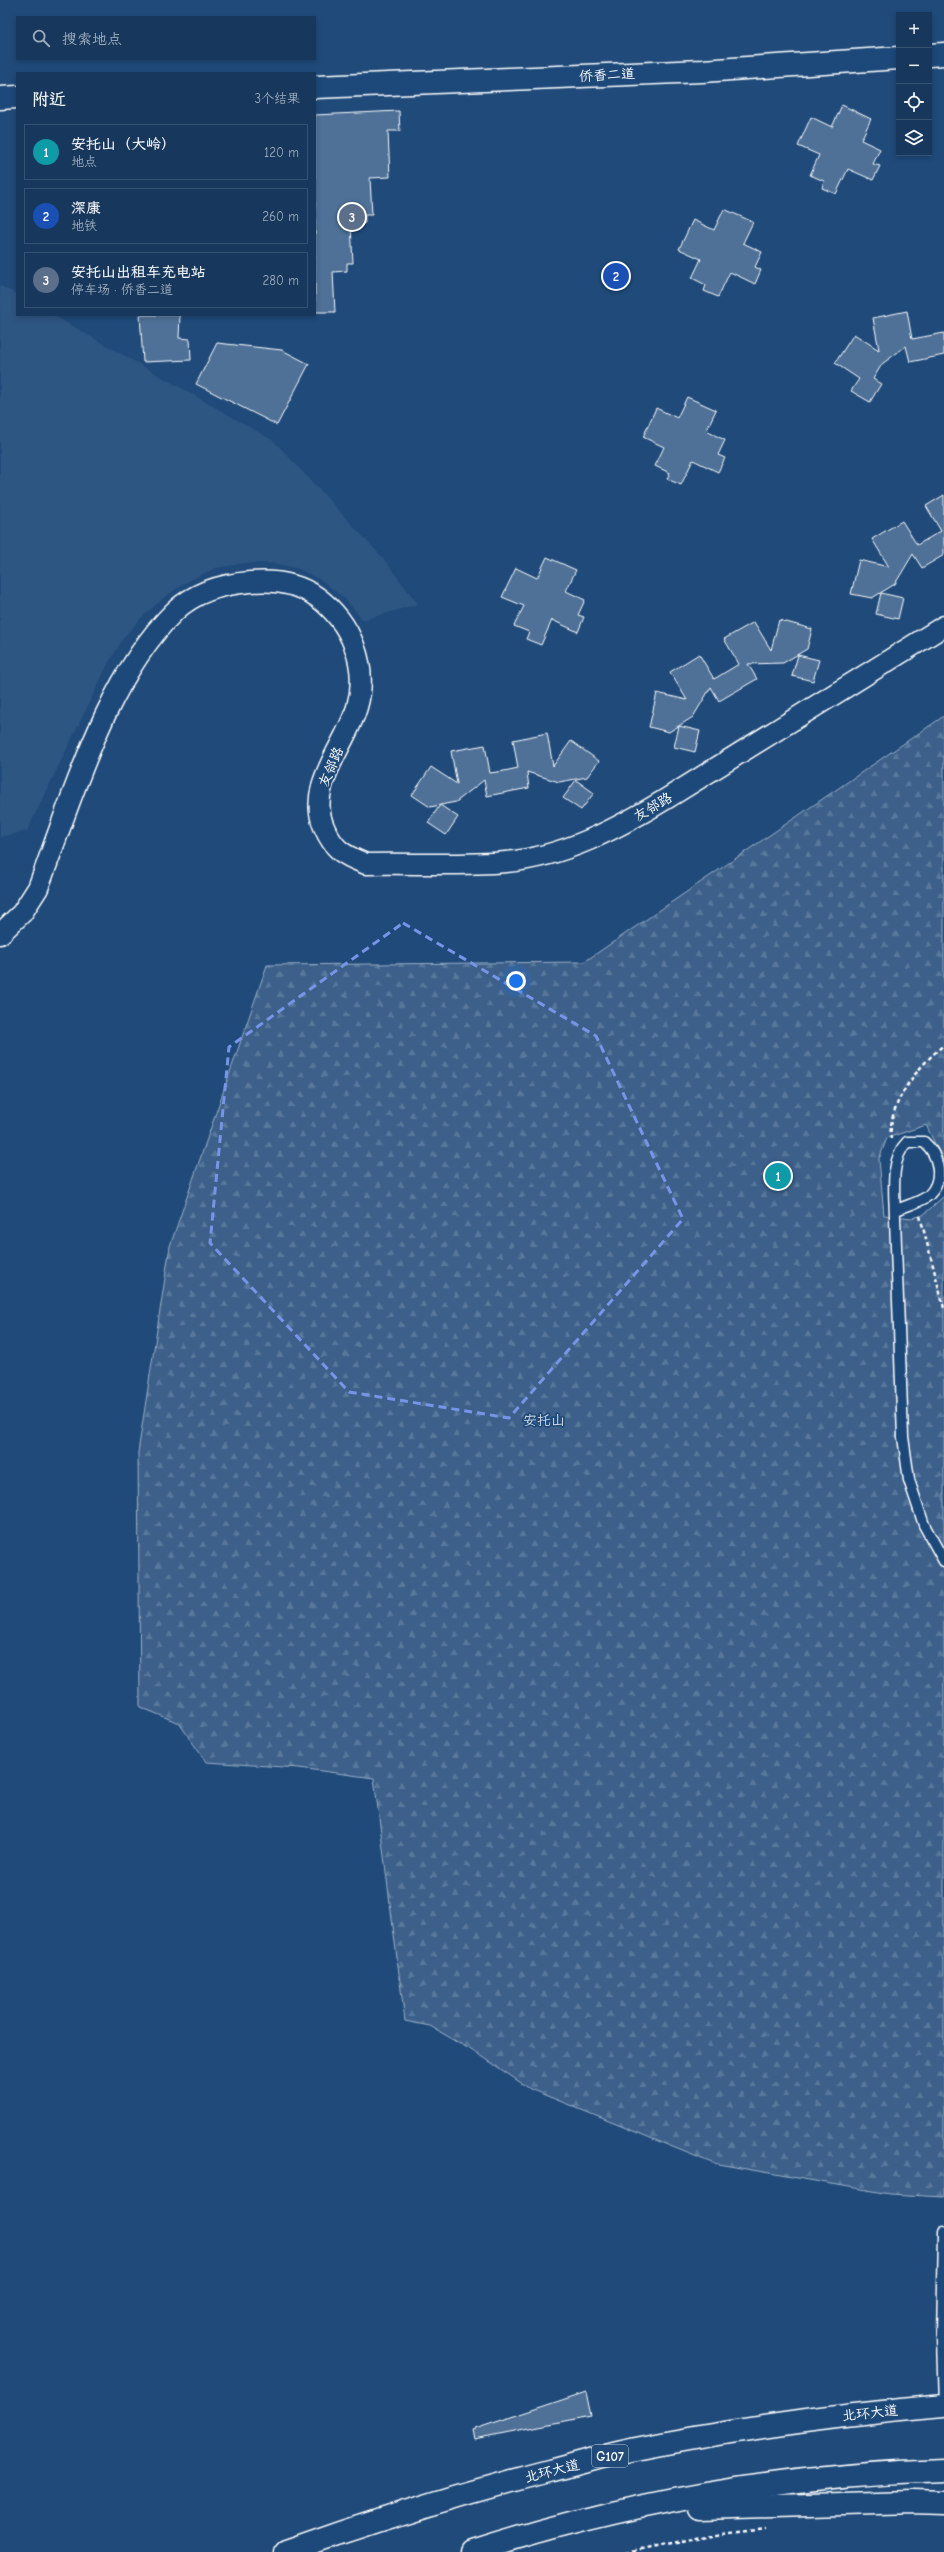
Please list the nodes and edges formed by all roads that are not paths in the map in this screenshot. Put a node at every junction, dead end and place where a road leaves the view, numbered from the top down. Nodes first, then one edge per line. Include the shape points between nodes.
1 (944, 54) edge
2 (932, 55) edge
3 (896, 58) edge
4 (316, 87) edge
5 (16, 97) edge
6 (0, 98) edge
7 (944, 626) edge
8 (0, 934) edge
9 (895, 1211) junction
10 (944, 1561) edge
11 (944, 2232) edge
12 (944, 2406) edge
13 (944, 2470) edge
14 (944, 2504) edge
15 (599, 2516) junction
16 (286, 2552) edge
17 (472, 2552) edge

1 - 2 main road
3 - 4 main road, 侨香二道 via 702,71
5 - 6 main road
7 - 8 street, 友邻路 via 642,813 586,841 507,862 366,864 344,856 330,840 320,817 319,806 322,785 357,708 361,687 361,668 346,628 334,611 316,596 294,586 267,580 231,583 200,594 176,610 150,640 110,702 38,888 22,913
9 - 9 lane via 929,1195 935,1187 938,1166 935,1155 924,1142 907,1142 898,1154
9 - 10 lane via 904,1444 909,1480 924,1525
11 - 12 lane
12 - 16 main road, 北环大道 / G107 via 747,2429 630,2450 479,2489
13 - 15 main road via 806,2480 692,2496
14 - 15 main road via 912,2502 714,2507
15 - 17 main road

